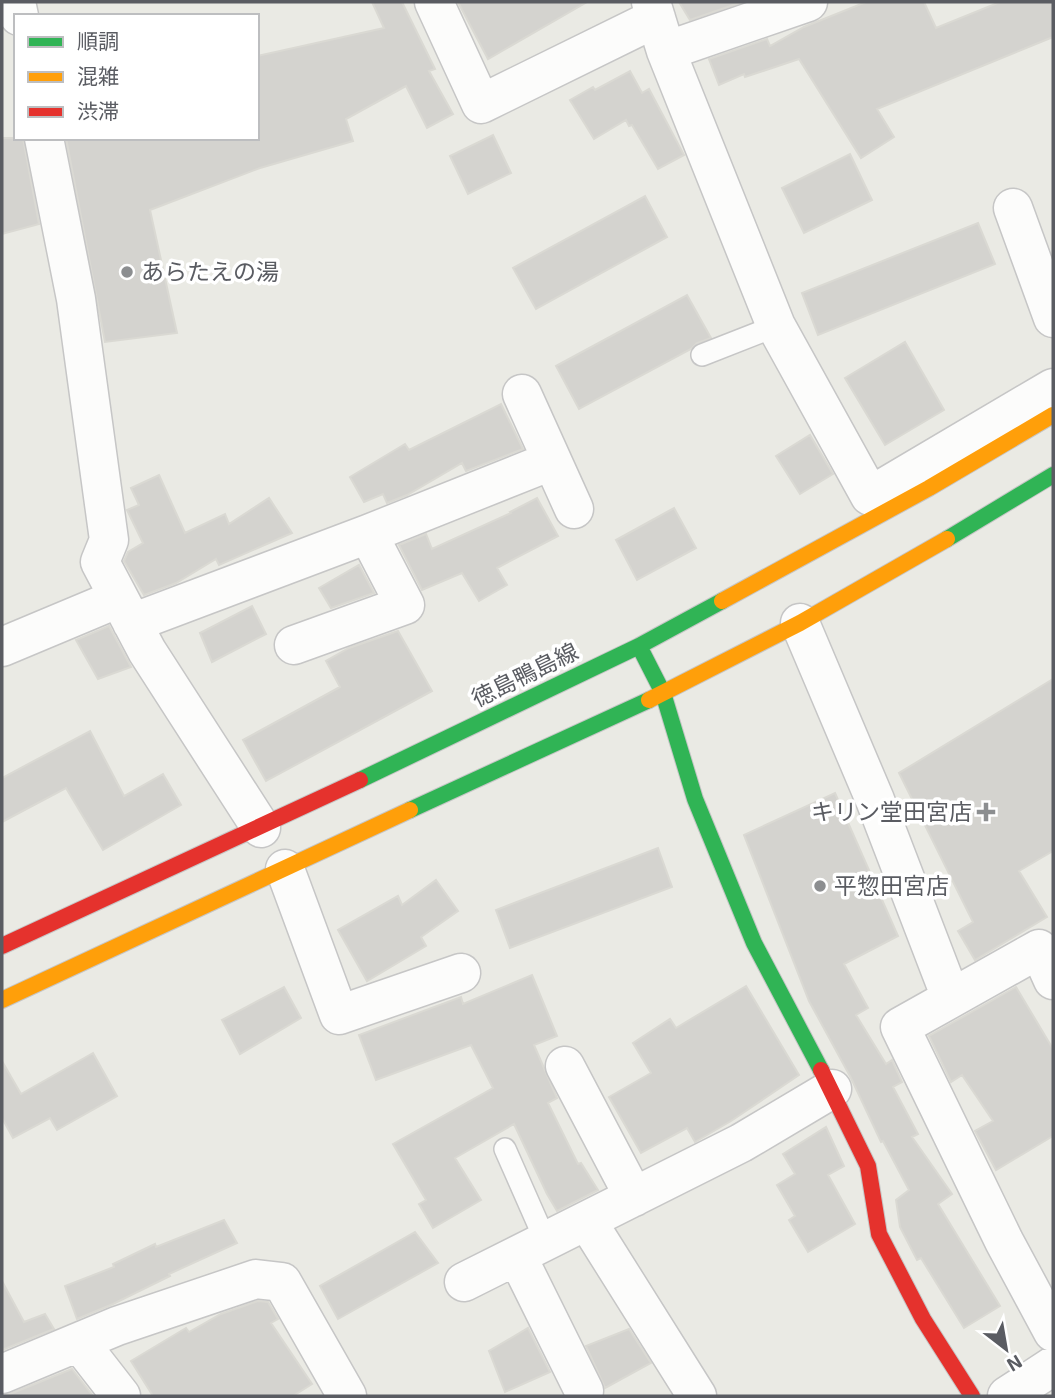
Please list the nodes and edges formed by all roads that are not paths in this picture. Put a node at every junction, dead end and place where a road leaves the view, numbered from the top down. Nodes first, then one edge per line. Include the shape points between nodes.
1 (434, 2) edge
2 (808, 2) edge
3 (658, 23) edge
4 (44, 140) edge
5 (1013, 208) dead end
6 (1053, 318) edge
7 (776, 326) junction
8 (702, 355) dead end
9 (1053, 388) edge
10 (522, 394) dead end
11 (1053, 415) edge
12 (551, 461) junction
13 (1053, 475) edge
14 (574, 509) dead end
15 (368, 534) junction
16 (126, 610) junction
17 (800, 623) junction
18 (294, 645) dead end
19 (639, 646) junction
20 (2, 648) edge
21 (663, 693) junction
22 (261, 828) junction
23 (285, 869) junction
24 (2, 946) edge
25 (461, 973) dead end
26 (1053, 979) edge
27 (951, 998) junction
28 (2, 1000) edge
29 (565, 1066) dead end
30 (832, 1089) junction
31 (505, 1149) dead end
32 (634, 1197) junction
33 (587, 1221) junction
34 (531, 1249) junction
35 (464, 1282) dead end
36 (1053, 1332) edge
37 (79, 1342) junction
38 (1053, 1366) edge
39 (2, 1374) edge
40 (584, 1391) dead end
41 (683, 1391) edge
42 (121, 1396) edge
43 (347, 1396) edge
44 (972, 1396) edge
45 (1007, 1396) edge

1 - 3 street via 481,104
2 - 3 street
3 - 7 street
4 - 16 street via 76,299 109,540 100,562
5 - 6 street
7 - 8 lane
7 - 9 street via 870,496
10 - 12 street
11 - 19 main road, 徳島鴨島線
12 - 14 street
12 - 15 street
13 - 17 main road
15 - 16 street
15 - 18 street via 405,605
16 - 20 street
16 - 22 street via 147,651
17 - 21 main road
17 - 27 street
19 - 21 main road
19 - 22 main road, 徳島鴨島線
21 - 23 main road
21 - 30 main road via 695,799 754,943
22 - 24 main road, 徳島鴨島線
23 - 25 street via 339,1015
23 - 28 main road
26 - 27 street via 1039,949
27 - 36 street via 900,1027
29 - 32 street
30 - 32 street via 741,1143
30 - 44 main road via 868,1166 879,1234 923,1319
31 - 34 lane
32 - 33 street
33 - 34 street
33 - 41 street
34 - 35 street
34 - 40 street
37 - 39 street
37 - 42 street
37 - 43 street via 256,1279 282,1282
38 - 45 street

